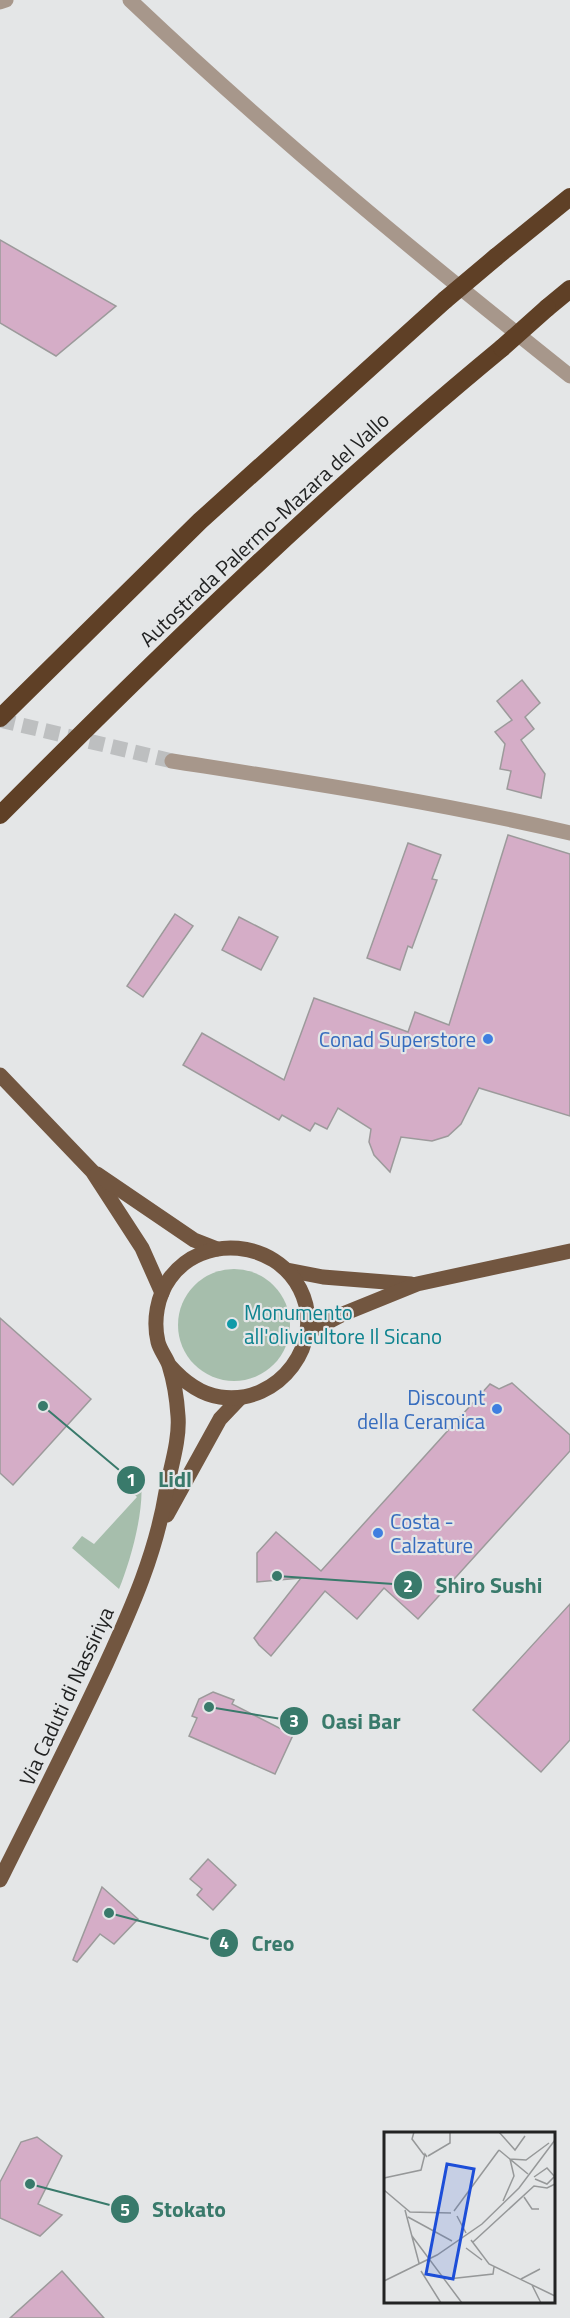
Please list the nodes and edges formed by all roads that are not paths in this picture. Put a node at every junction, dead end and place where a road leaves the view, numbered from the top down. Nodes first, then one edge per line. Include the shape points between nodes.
1 (6, 0) edge
2 (130, 0) edge
3 (0, 2) edge
4 (570, 197) edge
5 (570, 289) edge
6 (570, 376) edge
7 (0, 718) edge
8 (172, 761) tunnel mouth
9 (0, 815) edge
10 (570, 833) edge
11 (0, 1075) edge
12 (92, 1171) junction
13 (218, 1249) junction
14 (570, 1251) edge
15 (287, 1270) junction
16 (417, 1284) junction
17 (162, 1293) junction
18 (307, 1333) junction
19 (169, 1365) junction
20 (240, 1398) junction
21 (161, 1525) junction
22 (0, 1880) edge

1 - 3 street
2 - 6 street via 230,95 397,239
4 - 7 highway, bridge via 445,300 200,521
5 - 9 highway, Autostrada Palermo-Mazara del Vallo, bridge via 321,504 158,656
8 - 10 street via 409,799
11 - 12 main road
12 - 13 main road via 194,1240
12 - 17 main road via 142,1248
13 - 15 main road via 255,1250
13 - 17 main road via 183,1264
14 - 16 main road
15 - 16 main road via 323,1277
15 - 18 main road via 300,1289 307,1310
16 - 18 main road
17 - 19 main road via 156,1317 159,1343
18 - 20 main road via 300,1357 285,1377 264,1391
19 - 20 main road via 200,1391
19 - 21 main road via 179,1419
20 - 21 main road via 220,1419
21 - 22 main road, Via Caduti di Nassiriya via 130,1611 87,1708

